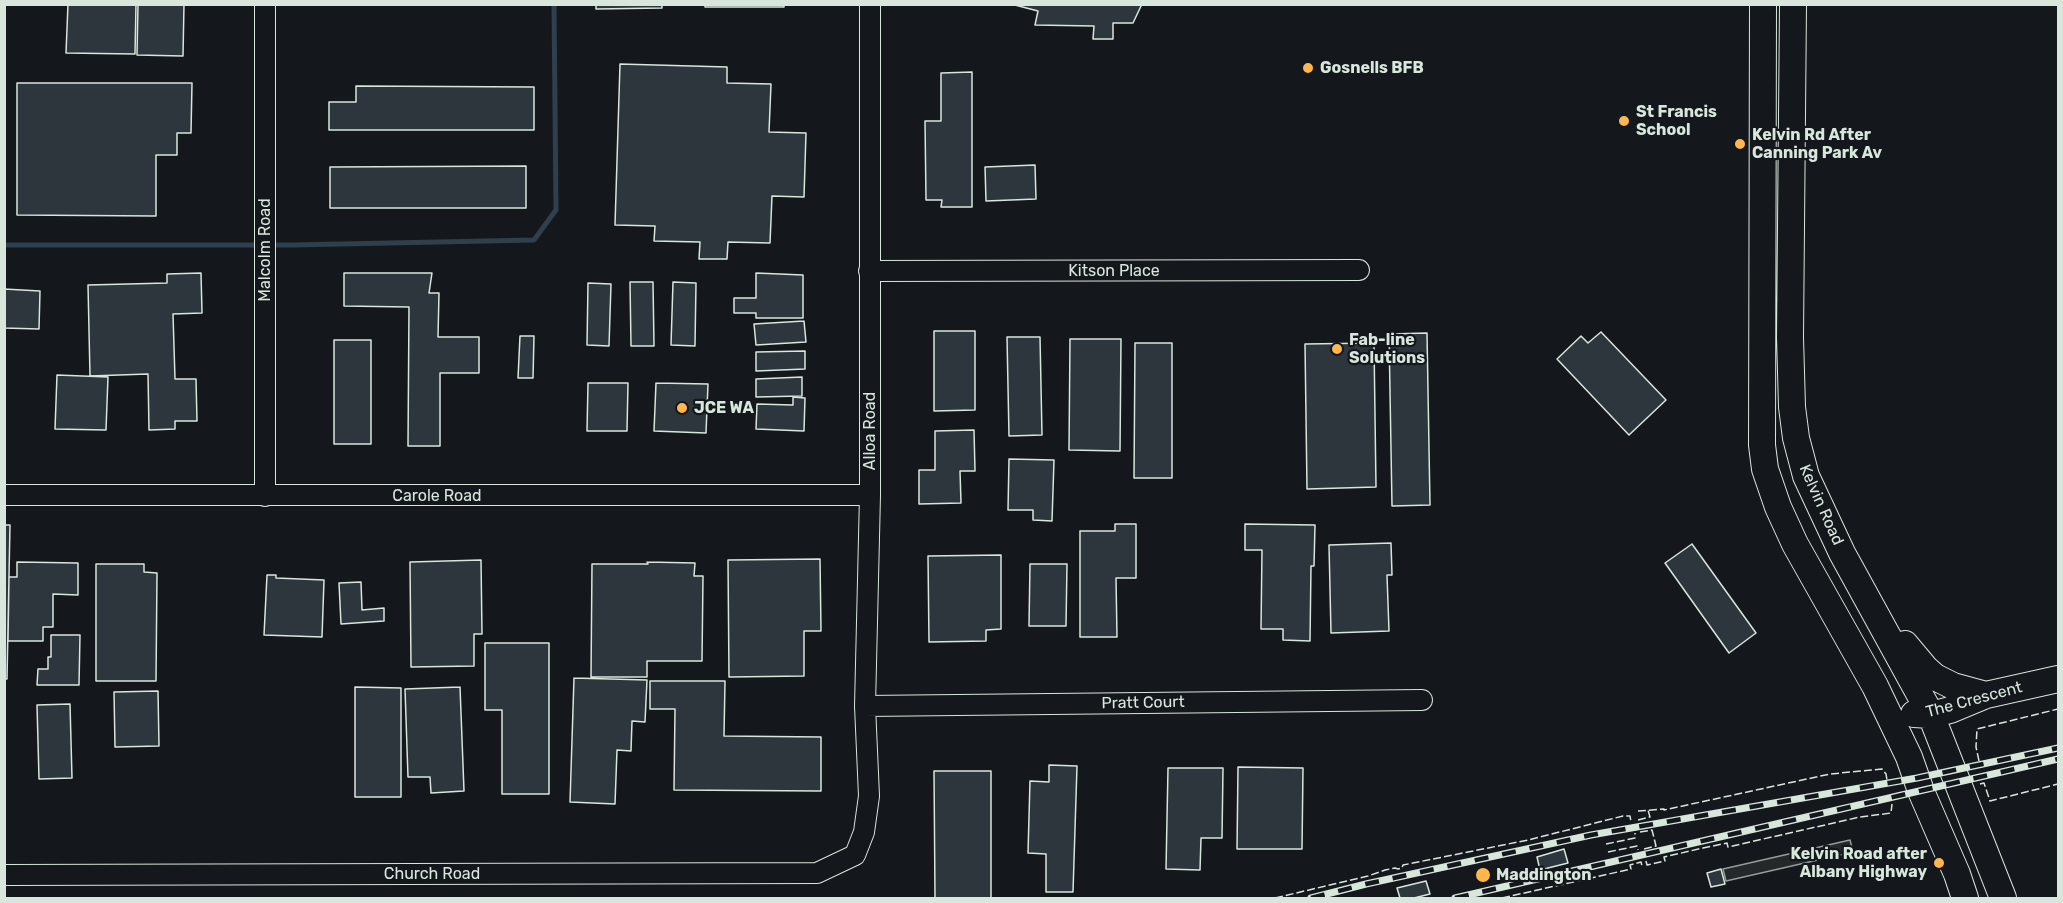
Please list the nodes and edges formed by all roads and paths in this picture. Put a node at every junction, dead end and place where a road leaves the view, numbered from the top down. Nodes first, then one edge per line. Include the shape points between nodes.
1 (265, 4) edge
2 (870, 4) edge
3 (1763, 4) edge
4 (1793, 4) edge
5 (1764, 68) junction
6 (1793, 69) junction
7 (1359, 270) dead end
8 (869, 272) junction
9 (4, 495) edge
10 (870, 495) junction
11 (265, 496) junction
12 (1882, 624) junction
13 (2058, 679) edge
14 (1986, 695) junction
15 (1422, 700) dead end
16 (865, 706) junction
17 (1890, 715) junction
18 (1931, 715) junction
19 (1944, 748) junction
20 (855, 855) joint
21 (4, 875) edge
22 (1965, 898) edge
23 (2002, 898) edge

1 - 11 street, Malcolm Road
2 - 8 street, Alloa Road
3 - 5 main road
4 - 6 main road, Kelvin Road
5 - 6 main road
5 - 17 main road via 1765,469 1795,544
6 - 12 main road, Kelvin Road via 1790,337 1796,438 1820,508
7 - 8 street, Kitson Place
8 - 10 street, Alloa Road
9 - 11 street, Carole Road
10 - 11 street, Carole Road
10 - 16 street, Alloa Road
12 - 14 main road via 1935,676 1953,686
12 - 17 main road via 1897,696
12 - 18 main road, Kelvin Road
13 - 14 main road, The Crescent
14 - 18 main road, The Crescent
14 - 19 main road via 1960,720
15 - 16 street, Pratt Court
16 - 20 street, Alloa Road via 869,796 864,832
17 - 18 main road, The Crescent
17 - 22 main road
18 - 19 main road, Kelvin Road
19 - 23 main road, Kelvin Road
20 - 21 street, Church Road via 817,873

